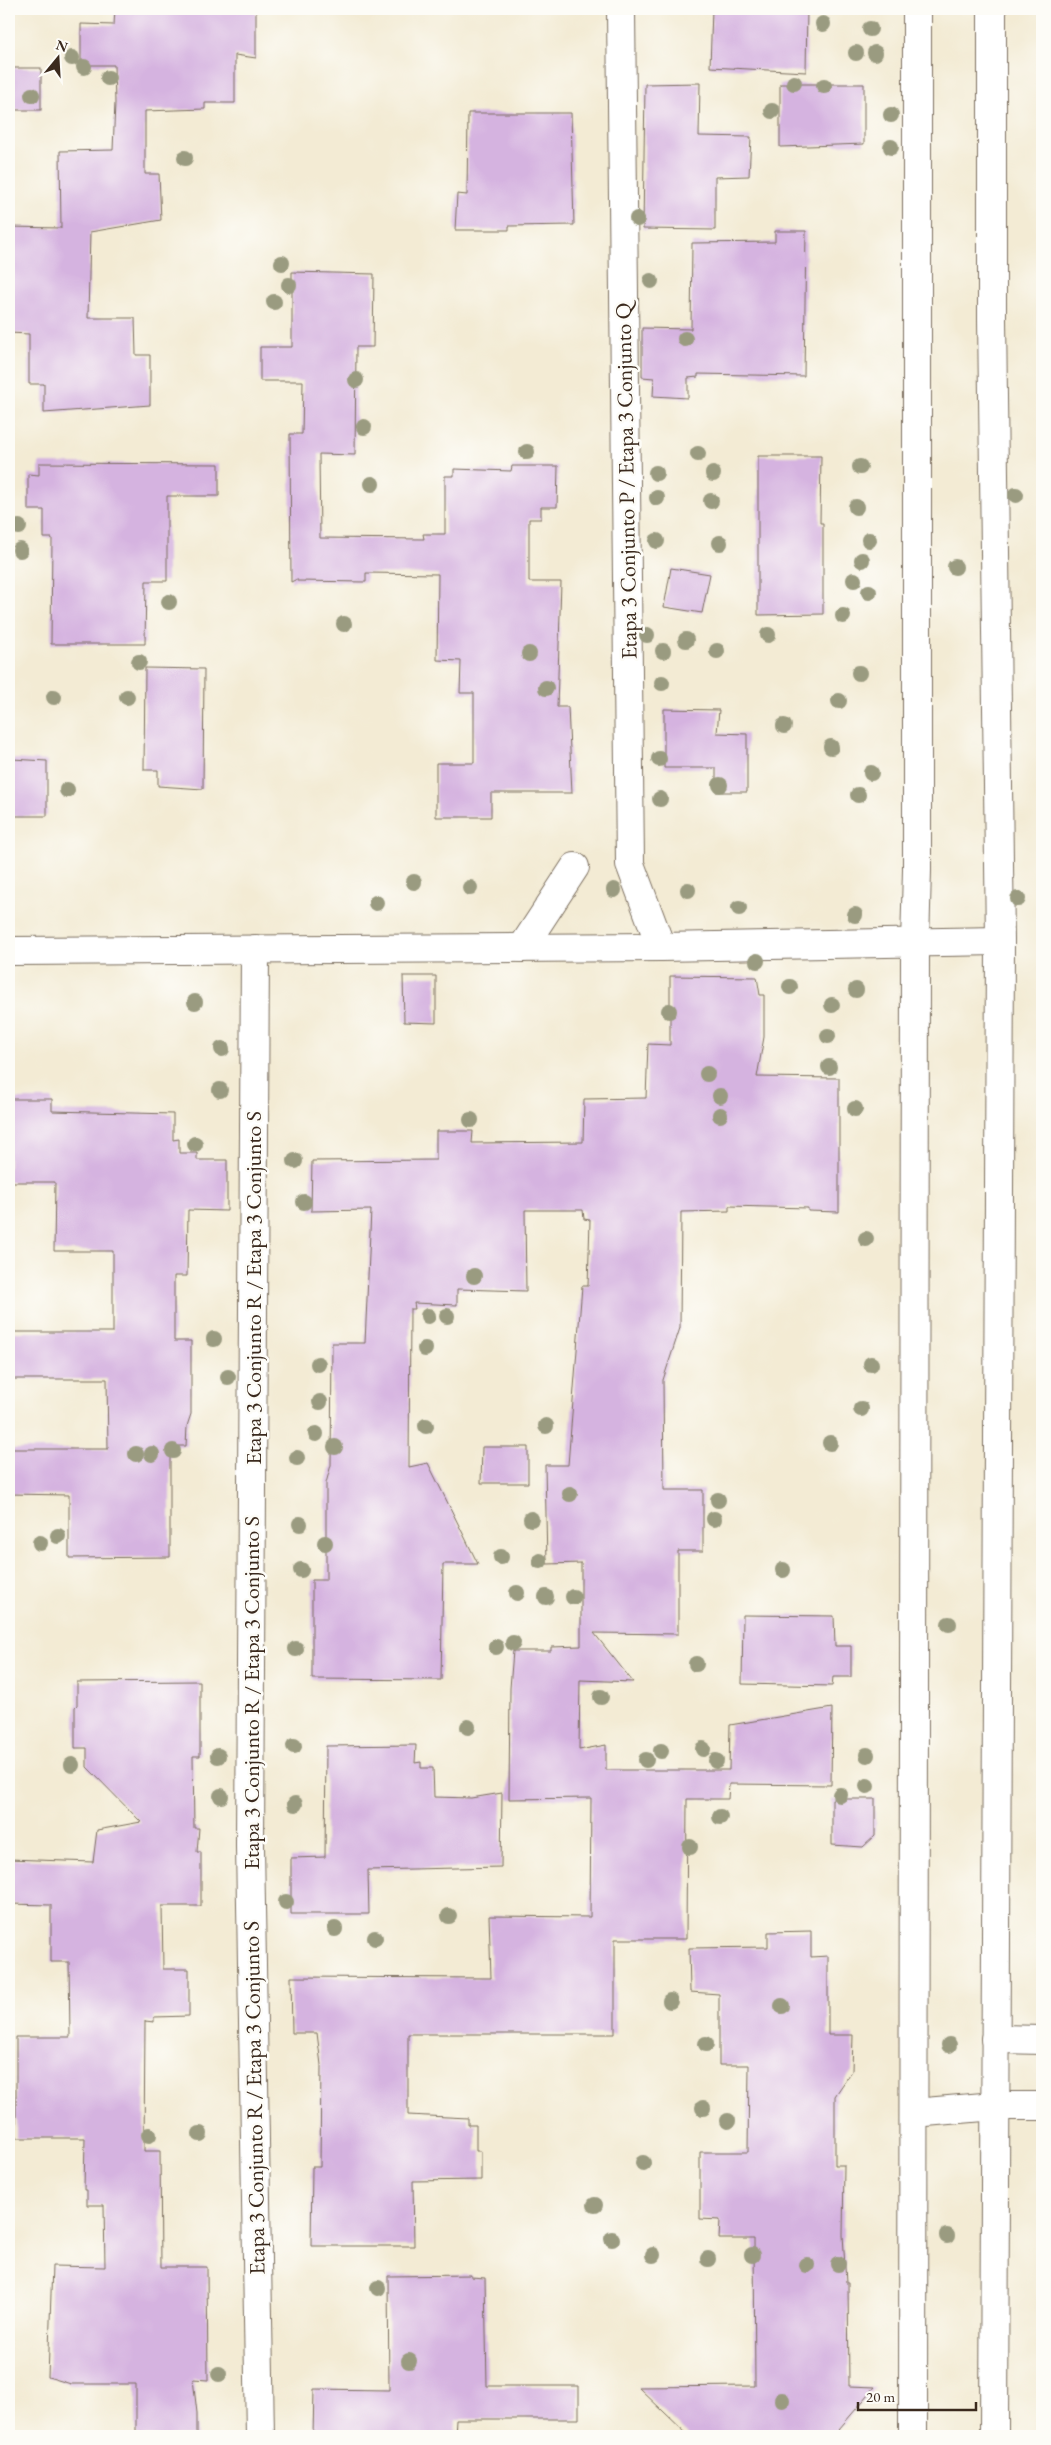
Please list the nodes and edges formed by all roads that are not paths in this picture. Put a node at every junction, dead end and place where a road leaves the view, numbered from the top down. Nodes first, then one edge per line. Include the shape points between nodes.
1 (621, 9) edge
2 (917, 9) edge
3 (992, 9) edge
4 (574, 867) dead end
5 (1000, 941) junction
6 (915, 944) junction
7 (661, 947) junction
8 (522, 948) junction
9 (255, 949) junction
10 (9, 951) edge
11 (995, 2039) junction
12 (1042, 2040) edge
13 (995, 2106) junction
14 (1042, 2106) edge
15 (914, 2113) junction
16 (260, 2436) edge
17 (913, 2436) edge
18 (994, 2436) edge

1 - 7 street, Etapa 3 Conjunto P / Etapa 3 Conjunto Q via 630,864
2 - 6 street
3 - 5 street via 992,319
4 - 8 street
5 - 6 street
5 - 11 street
6 - 7 street
6 - 15 street
7 - 8 street
8 - 9 street
9 - 10 street
9 - 16 street, Etapa 3 Conjunto R / Etapa 3 Conjunto S via 250,1846
11 - 12 street
11 - 13 street
13 - 14 street
13 - 15 street
13 - 18 street
15 - 17 street

